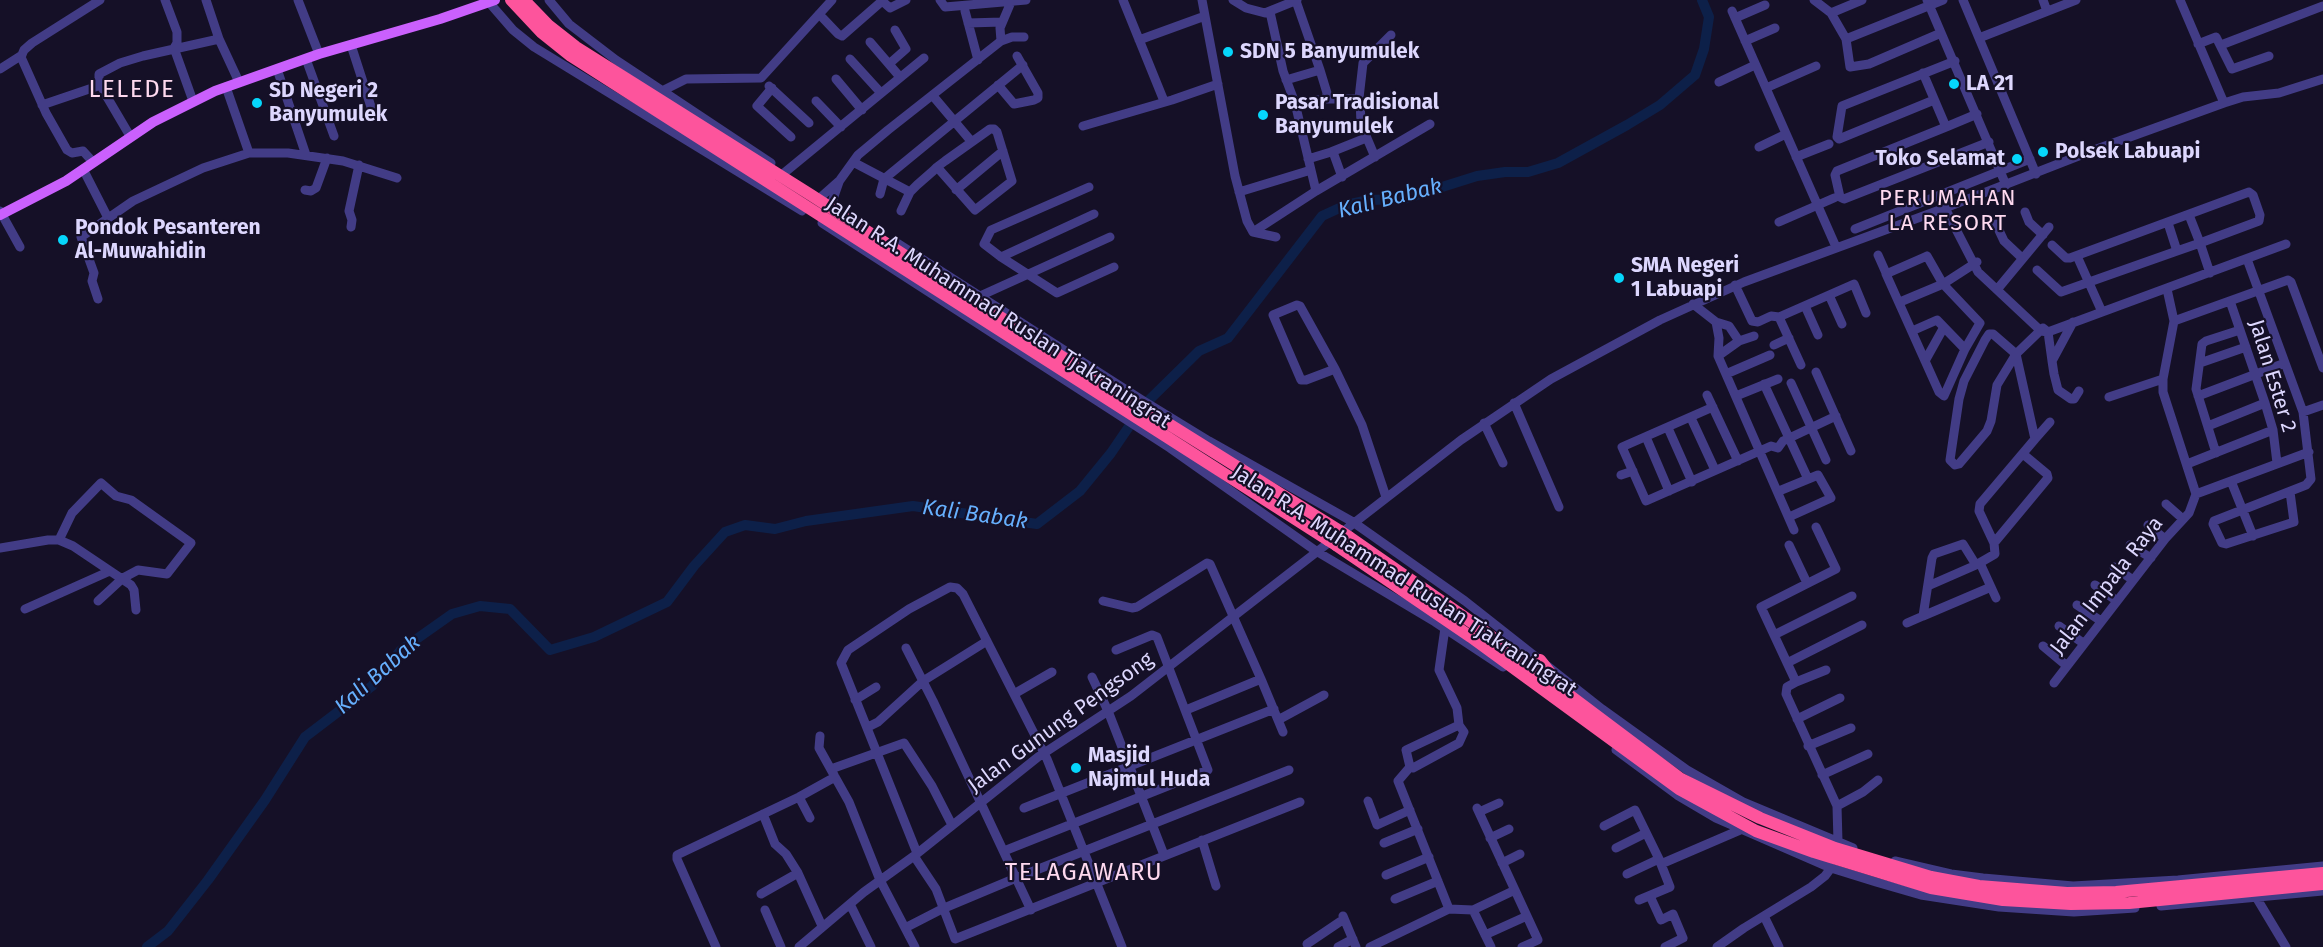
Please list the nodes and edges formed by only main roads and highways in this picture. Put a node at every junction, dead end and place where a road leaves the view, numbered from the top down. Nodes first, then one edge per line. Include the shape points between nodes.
1 (490, 1) edge
2 (518, 1) edge
3 (786, 174) road end
4 (773, 193) road end
5 (797, 194) junction
6 (810, 209) junction
7 (1, 214) edge
8 (820, 222) road end
9 (1081, 376) junction
10 (1176, 435) junction
11 (1540, 660) road end
12 (1542, 693) road end
13 (1562, 697) junction
14 (1583, 706) junction
15 (1602, 709) road end
16 (1587, 720) junction
17 (1598, 735) road end
18 (2323, 873) edge
19 (2323, 884) edge

1 - 7 main road via 320,54 193,101 130,136 56,187
2 - 5 highway, Jalan R.A. Muhammad Ruslan Tjakraningrat via 576,47
3 - 5 highway
4 - 5 highway
5 - 6 highway, Jalan R.A. Muhammad Ruslan Tjakraningrat
5 - 9 highway, Jalan R.A. Muhammad Ruslan Tjakraningrat via 822,198
6 - 8 highway
6 - 9 highway, Jalan R.A. Muhammad Ruslan Tjakraningrat via 1049,366
9 - 10 highway, Jalan R.A. Muhammad Ruslan Tjakraningrat
10 - 13 highway, Jalan R.A. Muhammad Ruslan Tjakraningrat
10 - 13 highway, Jalan R.A. Muhammad Ruslan Tjakraningrat via 1345,534 1480,628
11 - 13 highway
12 - 13 highway
13 - 14 highway, Jalan R.A. Muhammad Ruslan Tjakraningrat
13 - 16 highway, Jalan R.A. Muhammad Ruslan Tjakraningrat
14 - 15 highway
14 - 18 highway, Jalan R.A. Muhammad Ruslan Tjakraningrat via 1681,779 1740,808 1826,845 1931,877 1990,887 2074,893 2162,889
16 - 17 highway
16 - 19 highway, Jalan R.A. Muhammad Ruslan Tjakraningrat via 1679,789 1756,831 1850,865 1931,888 2003,900 2071,904 2129,903

